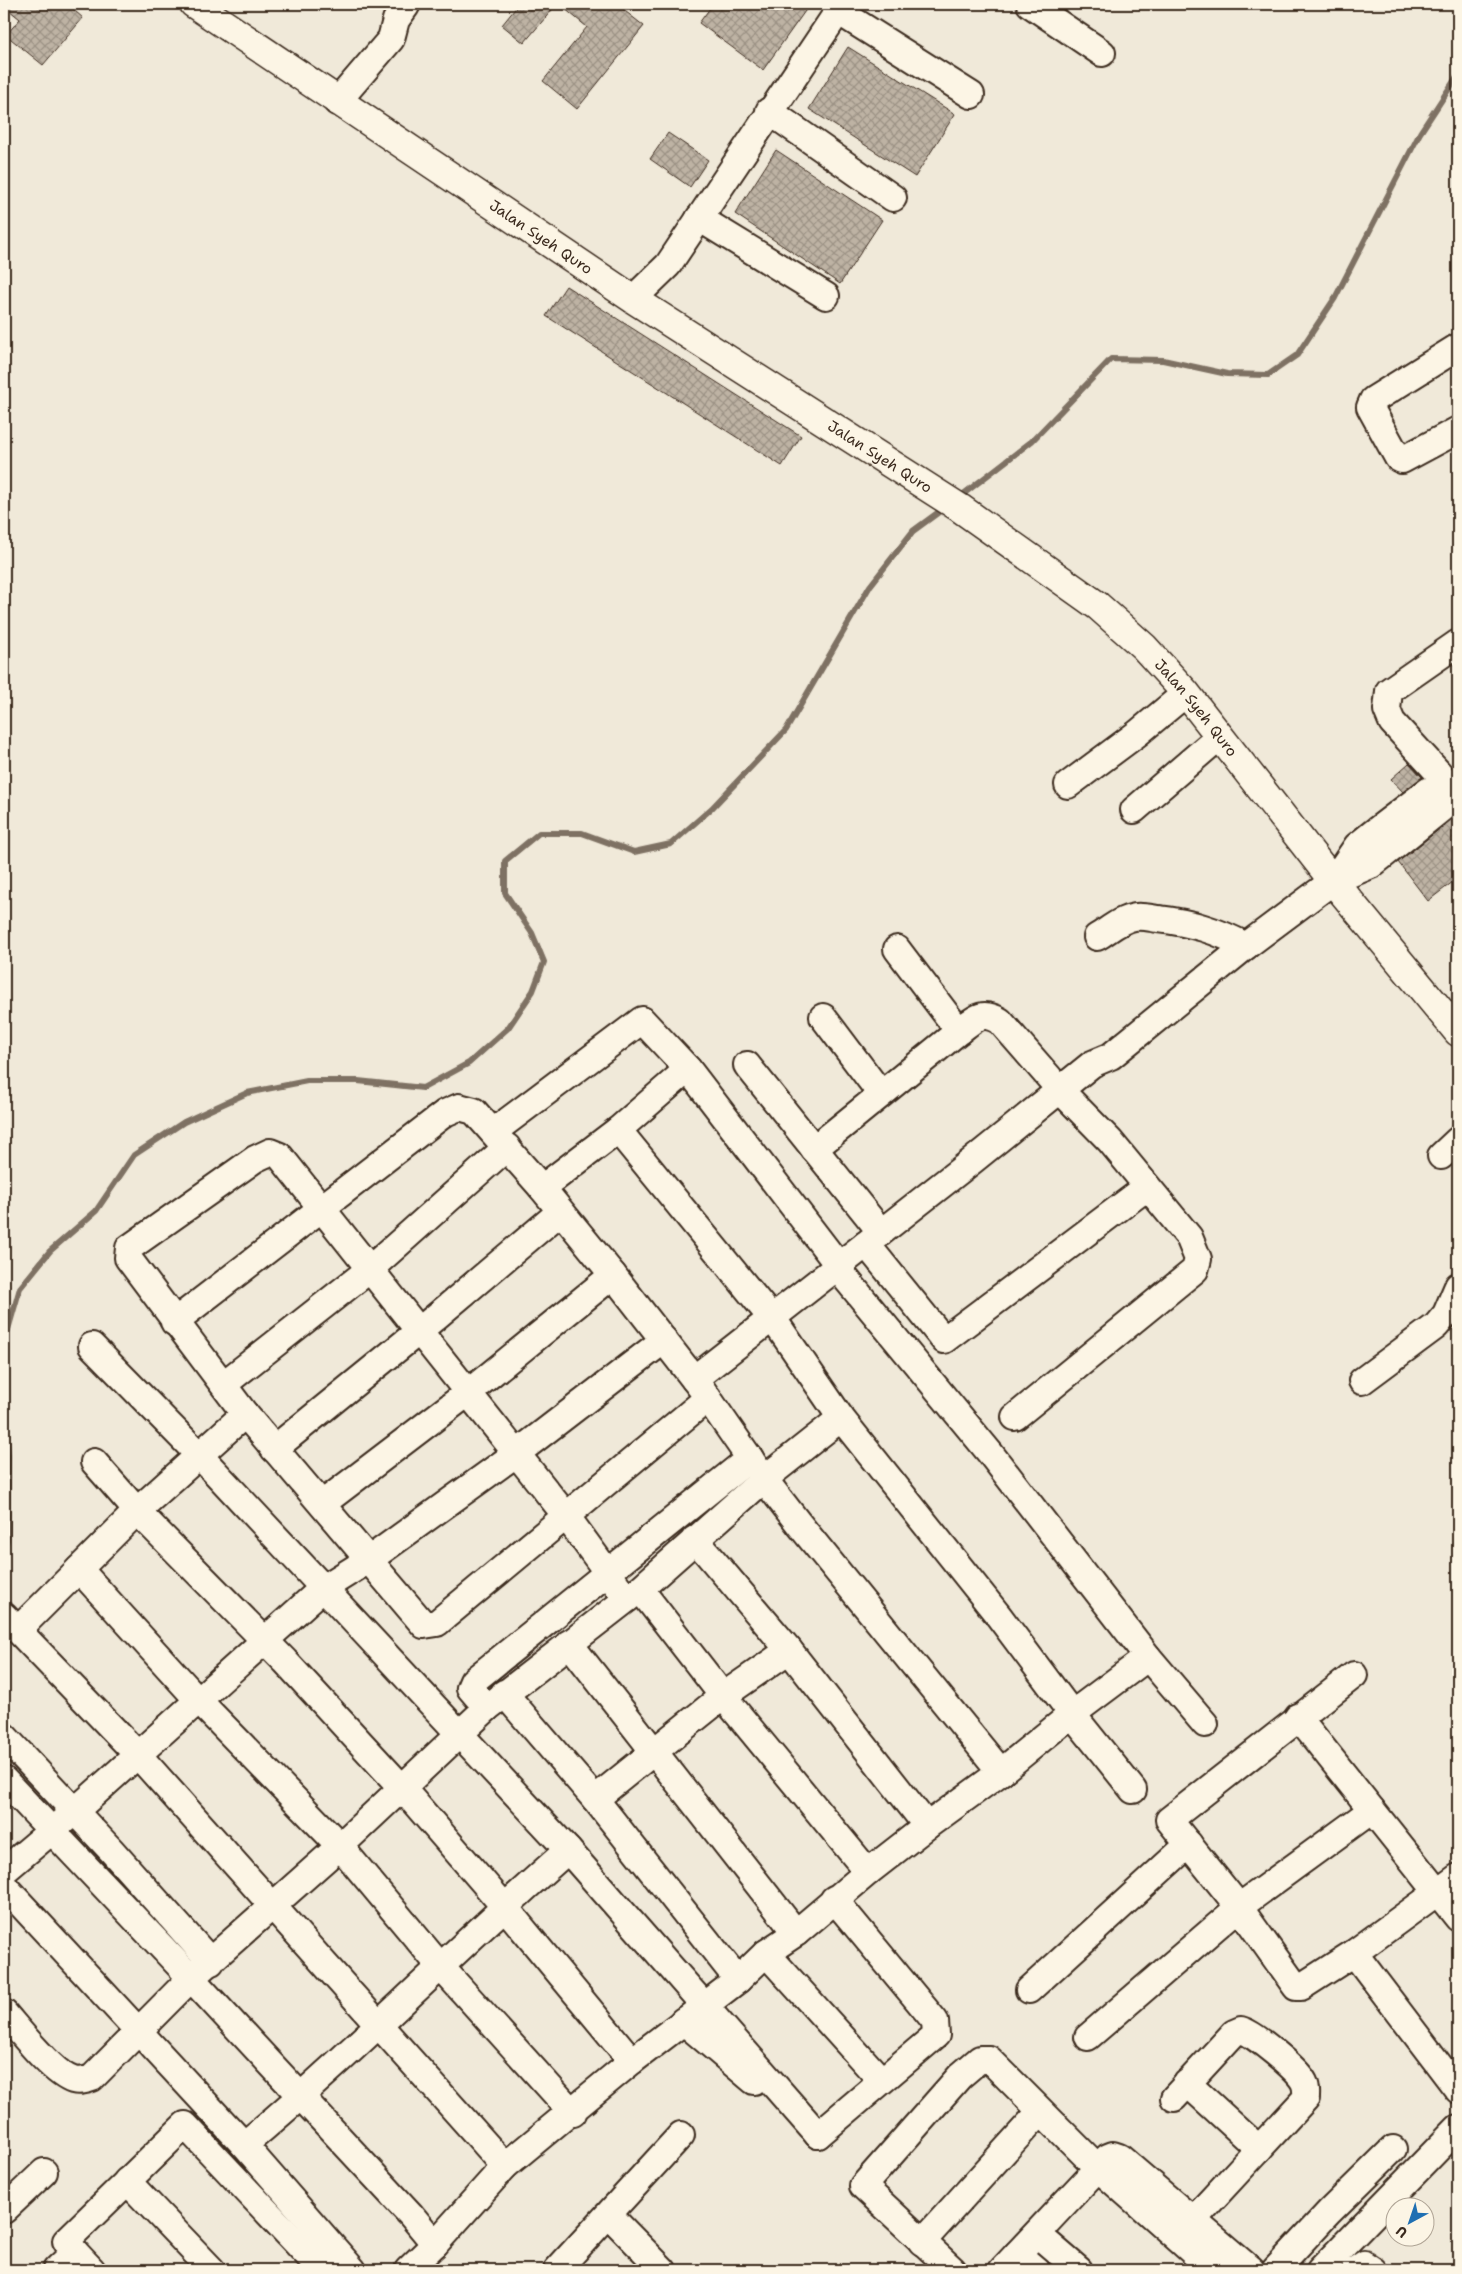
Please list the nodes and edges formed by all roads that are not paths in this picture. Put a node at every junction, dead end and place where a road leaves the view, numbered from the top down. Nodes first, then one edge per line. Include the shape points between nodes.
1 (194, 4) edge
2 (1030, 4) edge
3 (406, 6) dead end
4 (840, 7) edge
5 (1102, 53) dead end
6 (971, 95) dead end
7 (337, 102) junction
8 (770, 111) junction
9 (893, 198) dead end
10 (699, 218) junction
11 (826, 296) dead end
12 (633, 300) junction
13 (1458, 347) edge
14 (1458, 430) edge
15 (1458, 643) edge
16 (1186, 693) junction
17 (1220, 736) junction
18 (1068, 785) dead end
19 (1456, 788) edge
20 (1134, 810) dead end
21 (1333, 881) junction
22 (1097, 937) dead end
23 (1246, 946) junction
24 (897, 949) dead end
25 (822, 1017) dead end
26 (959, 1031) junction
27 (1458, 1032) edge
28 (747, 1065) dead end
29 (688, 1069) junction
30 (881, 1094) junction
31 (1066, 1096) junction
32 (618, 1130) junction
33 (500, 1139) junction
34 (814, 1149) junction
35 (1147, 1187) junction
36 (542, 1188) junction
37 (323, 1209) junction
38 (560, 1212) junction
39 (872, 1243) junction
40 (370, 1270) junction
41 (841, 1270) junction
42 (613, 1275) junction
43 (1458, 1286) edge
44 (174, 1322) junction
45 (775, 1323) junction
46 (419, 1331) junction
47 (664, 1340) junction
48 (92, 1346) dead end
49 (1362, 1381) dead end
50 (224, 1384) junction
51 (701, 1388) junction
52 (469, 1392) junction
53 (245, 1414) junction
54 (1015, 1417) dead end
55 (841, 1418) junction
56 (274, 1449) junction
57 (517, 1453) junction
58 (200, 1456) junction
59 (94, 1462) dead end
60 (757, 1468) junction
61 (322, 1504) junction
62 (137, 1511) junction
63 (567, 1517) junction
64 (695, 1539) junction
65 (370, 1559) junction
66 (79, 1568) junction
67 (609, 1572) junction
68 (322, 1589) junction
69 (633, 1594) junction
70 (11, 1623) edge
71 (264, 1642) junction
72 (569, 1643) junction
73 (789, 1650) junction
74 (1148, 1657) junction
75 (1354, 1674) dead end
76 (723, 1696) junction
77 (198, 1700) junction
78 (496, 1700) junction
79 (1072, 1714) junction
80 (1298, 1717) junction
81 (1205, 1724) dead end
82 (458, 1734) junction
83 (4, 1736) edge
84 (653, 1752) junction
85 (138, 1755) junction
86 (1001, 1772) junction
87 (4, 1780) edge
88 (402, 1788) junction
89 (1133, 1790) dead end
90 (595, 1799) junction
91 (1372, 1810) junction
92 (75, 1811) junction
93 (927, 1826) junction
94 (53, 1829) junction
95 (1189, 1844) junction
96 (340, 1846) junction
97 (568, 1850) junction
98 (4, 1871) edge
99 (868, 1872) junction
100 (1458, 1877) edge
101 (4, 1886) edge
102 (1438, 1894) junction
103 (834, 1899) junction
104 (274, 1905) junction
105 (504, 1906) junction
106 (1239, 1907) junction
107 (1458, 1918) edge
108 (796, 1933) junction
109 (766, 1953) junction
110 (1354, 1953) junction
111 (440, 1966) junction
112 (201, 1970) junction
113 (738, 1980) junction
114 (1029, 1990) dead end
115 (704, 2004) junction
116 (4, 2013) edge
117 (683, 2021) junction
118 (378, 2025) junction
119 (139, 2030) junction
120 (1088, 2037) dead end
121 (632, 2061) junction
122 (881, 2080) junction
123 (1458, 2090) edge
124 (301, 2098) junction
125 (1040, 2112) junction
126 (573, 2113) junction
127 (1458, 2128) edge
128 (681, 2135) dead end
129 (818, 2135) junction
130 (244, 2144) junction
131 (1258, 2149) junction
132 (1393, 2149) dead end
133 (505, 2166) junction
134 (1098, 2168) junction
135 (44, 2172) dead end
136 (126, 2181) junction
137 (4, 2210) edge
138 (609, 2215) junction
139 (1194, 2219) junction
140 (1037, 2234) junction
141 (922, 2242) junction
142 (435, 2244) junction
143 (83, 2261) edge
144 (1019, 2265) edge
145 (56, 2270) edge
146 (212, 2270) edge
147 (322, 2270) edge
148 (353, 2270) edge
149 (408, 2270) edge
150 (556, 2270) edge
151 (663, 2270) edge
152 (953, 2270) edge
153 (1079, 2270) edge
154 (1213, 2270) edge
155 (1251, 2270) edge
156 (1275, 2270) edge
157 (1320, 2270) edge
158 (1355, 2270) edge
159 (1373, 2270) edge

1 - 7 main road, Jalan Syeh Quro
2 - 5 street
3 - 7 street via 396,20 391,39
4 - 6 street
4 - 8 street
7 - 12 main road, Jalan Syeh Quro
8 - 9 street
8 - 10 street
10 - 11 street
10 - 12 street via 668,264
12 - 16 main road, Jalan Syeh Quro via 960,508 1098,606 1144,647
13 - 14 street via 1373,400 1370,407 1402,460
15 - 19 street via 1389,691 1387,710 1392,722
16 - 17 main road, Jalan Syeh Quro
16 - 18 street
17 - 20 street
17 - 21 main road, Jalan Syeh Quro
19 - 21 street via 1442,808 1371,865
21 - 23 street
21 - 27 main road, Jalan Syeh Quro
22 - 23 street via 1123,920 1135,917 1198,925
23 - 31 street via 1111,1056 1092,1064
24 - 26 street
25 - 30 street
26 - 30 street
26 - 31 street via 978,1016 990,1016 1000,1021
28 - 34 street
29 - 32 street
29 - 33 street via 642,1020
29 - 41 street
30 - 34 street
31 - 35 street via 1110,1141
31 - 39 street
32 - 36 street
32 - 45 street
33 - 36 street
33 - 37 street via 474,1111 460,1106 445,1113
33 - 40 street
34 - 39 street
35 - 39 street via 944,1340
35 - 54 street via 1189,1237 1198,1259 1195,1270
36 - 38 street
37 - 40 street
37 - 44 street
37 - 44 street via 280,1156 270,1152 255,1159 130,1246 128,1258
38 - 42 street
38 - 46 street
39 - 41 street
40 - 46 street
40 - 50 street
41 - 45 street
41 - 74 street via 990,1453
42 - 47 street
42 - 52 street
43 - 49 street via 1446,1314 1436,1326
44 - 50 street
45 - 51 street
45 - 55 street
46 - 52 street
46 - 56 street
47 - 51 street
47 - 57 street
48 - 58 street
50 - 53 street
51 - 60 street
51 - 63 street
52 - 57 street
52 - 61 street
53 - 56 street
53 - 58 street
55 - 60 street
55 - 79 street via 998,1615
56 - 61 street
57 - 63 street
57 - 65 street
58 - 62 street
58 - 68 street
59 - 62 street
60 - 64 street
60 - 67 street
60 - 86 street
61 - 65 street
62 - 66 street
62 - 71 street
63 - 65 street via 437,1623 429,1626 419,1621
63 - 67 street
64 - 69 street
64 - 73 street
65 - 68 street
66 - 70 street
66 - 77 street
67 - 69 street
67 - 78 street via 473,1681 470,1688
68 - 71 street
68 - 82 street
69 - 72 street
69 - 76 street
70 - 85 street
71 - 77 street
71 - 88 street
72 - 78 street
72 - 84 street
73 - 76 street
73 - 93 street
74 - 79 street
74 - 81 street
75 - 80 street
76 - 84 street
76 - 99 street
77 - 85 street
77 - 96 street
78 - 82 street
78 - 90 street
79 - 86 street
79 - 89 street
80 - 91 street
80 - 95 street via 1169,1820
82 - 88 street
82 - 97 street
83 - 92 street
84 - 90 street
84 - 108 street
85 - 92 street
85 - 104 street
86 - 93 street
87 - 94 street
88 - 96 street
88 - 105 street
90 - 113 street
91 - 102 street
91 - 106 street
92 - 94 street
92 - 112 street
93 - 99 street
94 - 98 street
94 - 112 street
95 - 106 street
95 - 114 street
96 - 104 street
96 - 111 street
97 - 105 street
97 - 115 street
99 - 103 street
100 - 102 street
101 - 119 street
102 - 107 street
102 - 110 street
103 - 108 street
103 - 122 street via 936,2024 936,2035
104 - 112 street
104 - 118 street
105 - 111 street
105 - 121 street
106 - 110 street via 1296,1987 1302,1987
106 - 120 street
108 - 109 street
109 - 113 street
109 - 122 street
110 - 123 street
111 - 118 street
111 - 126 street
112 - 119 street
112 - 124 street
113 - 115 street
115 - 117 street
115 - 129 street
116 - 119 street via 43,2057 71,2079 81,2081 92,2078
117 - 121 street
117 - 129 street
118 - 124 street
118 - 133 street
119 - 130 street
121 - 126 street
122 - 129 street
124 - 130 street
124 - 142 street
125 - 134 street
125 - 141 street
125 - 141 street via 989,2059 980,2059 960,2076 863,2186
126 - 133 street
127 - 157 street
128 - 138 street
130 - 148 street
131 - 131 street via 1306,2098 1305,2084 1296,2071 1250,2033 1241,2030 1234,2033 1180,2090
131 - 139 street
132 - 156 street
133 - 142 street
134 - 139 street via 1108,2156 1116,2155
134 - 140 street
134 - 154 street
135 - 137 street
136 - 143 street via 66,2241
136 - 146 street
136 - 147 street via 185,2125
138 - 150 street
138 - 151 street
139 - 155 street
140 - 144 street
140 - 153 street
141 - 152 street
142 - 149 street
143 - 145 street
158 - 159 street via 1364,2264

